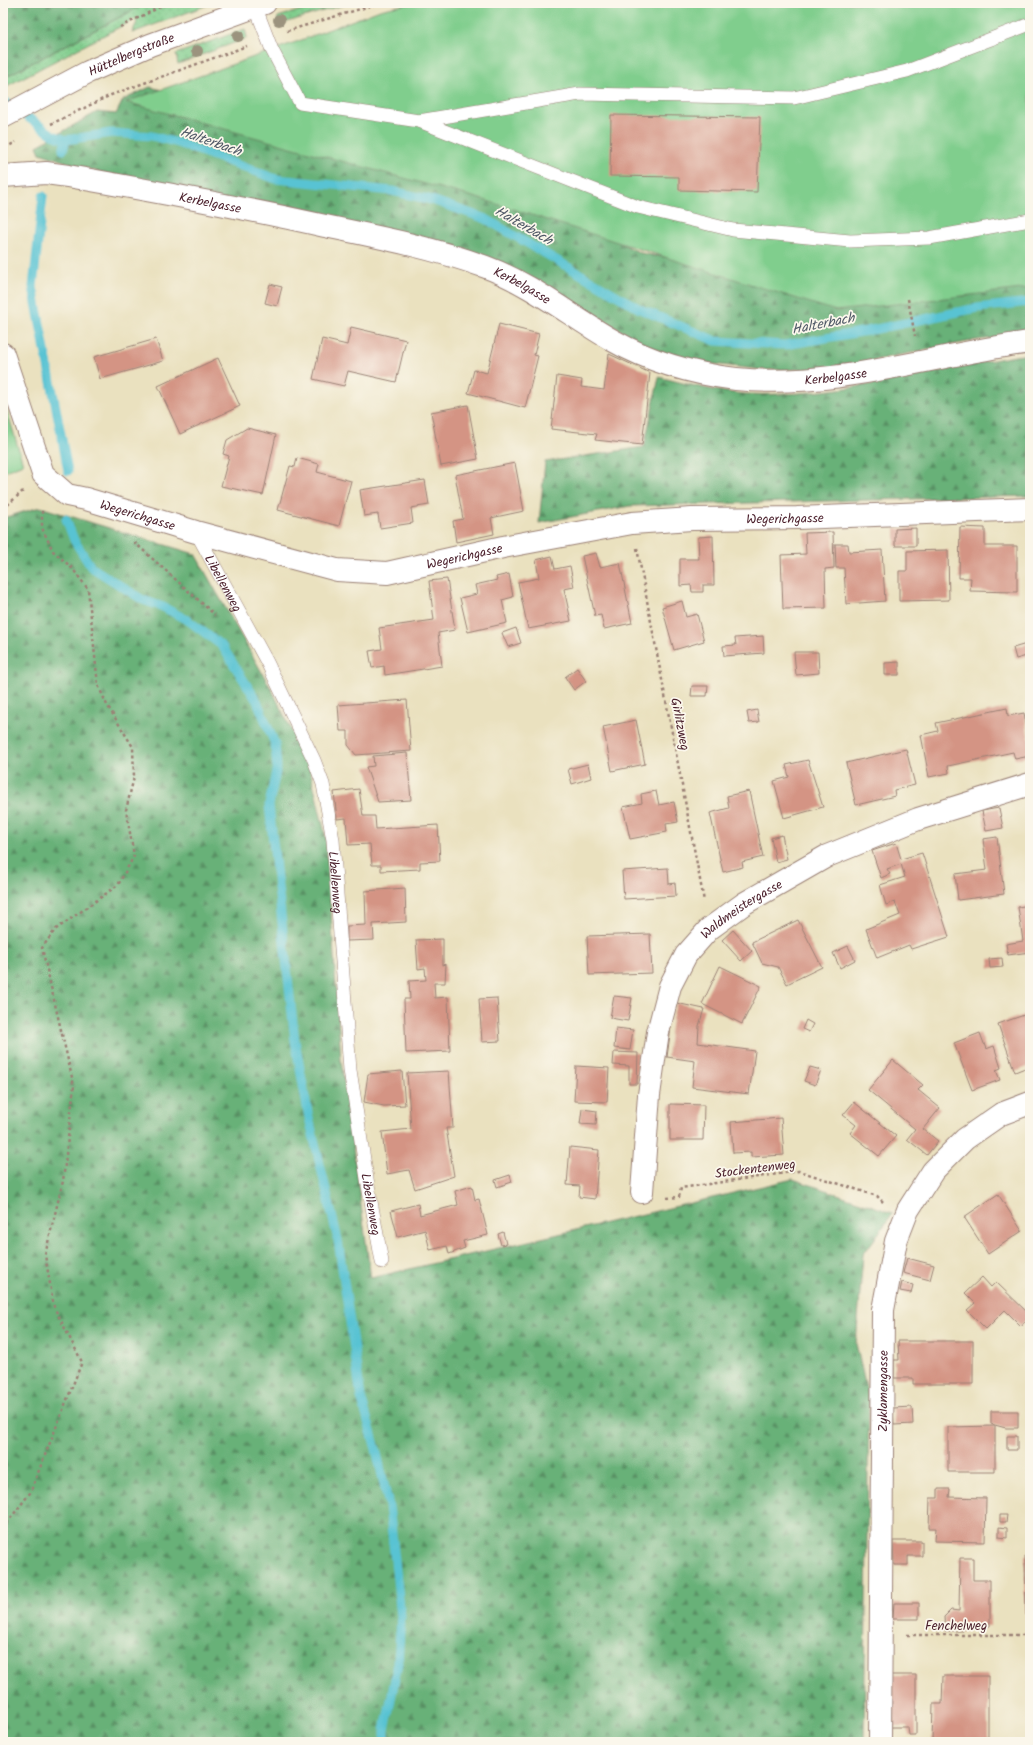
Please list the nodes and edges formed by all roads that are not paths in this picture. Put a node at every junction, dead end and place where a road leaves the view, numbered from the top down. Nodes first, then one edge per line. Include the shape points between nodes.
1 (260, 5) edge
2 (1030, 24) edge
3 (3, 117) edge
4 (419, 121) junction
5 (3, 176) edge
6 (1030, 220) edge
7 (1030, 342) edge
8 (3, 354) edge
9 (1030, 509) edge
10 (196, 532) junction
11 (1030, 784) edge
12 (1030, 1103) edge
13 (642, 1192) dead end
14 (382, 1262) dead end
15 (880, 1742) edge

1 - 3 street, Hüttelbergstraße via 150,45 88,72
1 - 4 lane via 267,39 300,104
2 - 4 lane via 907,71 794,98 580,94
4 - 6 lane via 638,207 733,230 850,241 929,238
5 - 7 street, Kerbelgasse via 46,173 74,177 296,219 457,257 516,281 612,340 640,354 696,372 735,379 777,382 836,376
8 - 10 street, Wegerichgasse via 43,474 67,495
9 - 10 street, Wegerichgasse via 632,523 503,547 387,573 337,570
10 - 14 lane, Libellenweg via 267,662 323,784 333,840 350,1070
11 - 13 street, Waldmeistergasse via 918,819 827,856 745,903 709,929 686,955 670,986 658,1032 650,1087
12 - 15 street, Zyklamengasse via 1001,1114 965,1139 933,1171 908,1210 896,1241 883,1310

